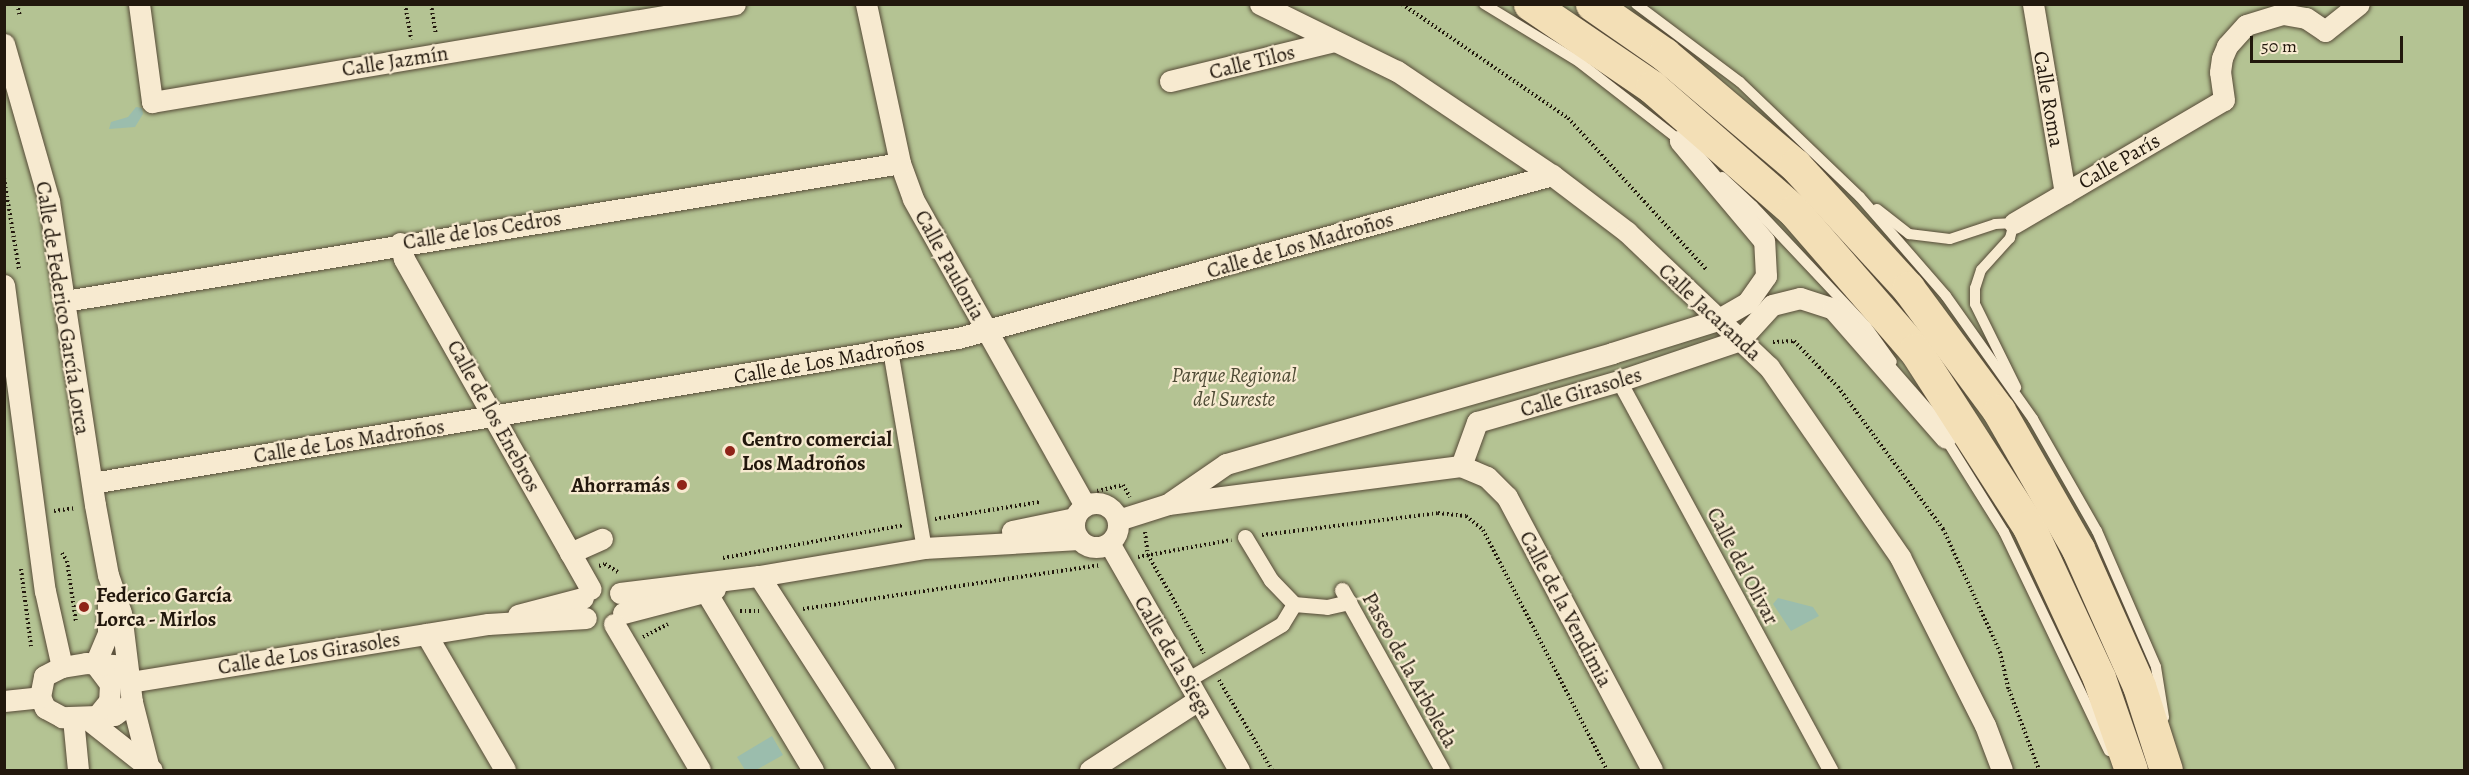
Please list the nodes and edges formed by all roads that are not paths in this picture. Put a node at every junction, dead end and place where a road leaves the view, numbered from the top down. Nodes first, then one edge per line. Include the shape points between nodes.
1 (139, 4) edge
2 (735, 4) edge
3 (866, 4) edge
4 (1260, 4) edge
5 (1484, 4) edge
6 (1530, 4) edge
7 (1592, 4) edge
8 (1636, 4) edge
9 (2033, 4) edge
10 (2359, 4) edge
11 (2271, 10) edge
12 (1334, 40) junction
13 (4, 44) edge
14 (1170, 81) dead end
15 (1680, 141) junction
16 (900, 163) junction
17 (1552, 175) junction
18 (2065, 193) junction
19 (1860, 196) junction
20 (2014, 223) junction
21 (400, 243) junction
22 (4, 285) edge
23 (65, 301) junction
24 (1717, 320) junction
25 (988, 332) junction
26 (1740, 340) junction
27 (890, 350) junction
28 (1620, 381) junction
29 (1469, 395) junction
30 (495, 417) junction
31 (2033, 419) junction
32 (1477, 422) junction
33 (1946, 438) junction
34 (1461, 466) junction
35 (92, 483) junction
36 (1168, 504) junction
37 (1080, 506) junction
38 (1118, 520) junction
39 (1245, 537) road end
40 (602, 539) dead end
41 (1079, 539) junction
42 (1109, 543) junction
43 (956, 545) junction
44 (924, 548) junction
45 (570, 553) junction
46 (108, 575) junction
47 (757, 577) junction
48 (706, 592) junction
49 (585, 594) junction
50 (620, 601) junction
51 (1294, 604) junction
52 (426, 634) junction
53 (95, 664) junction
54 (62, 667) junction
55 (1187, 680) junction
56 (131, 692) junction
57 (40, 697) junction
58 (1198, 700) junction
59 (4, 701) edge
60 (85, 717) junction
61 (150, 768) edge
62 (78, 771) edge
63 (505, 771) edge
64 (700, 771) edge
65 (813, 771) edge
66 (884, 771) edge
67 (1090, 771) edge
68 (1239, 771) edge
69 (1442, 771) edge
70 (1652, 771) edge
71 (1830, 771) edge
72 (2002, 771) edge
73 (2123, 771) edge
74 (2131, 771) edge
75 (2166, 771) edge
76 (2173, 771) edge

1 - 2 street, Calle Jazmín via 152,102
3 - 16 street, Calle Paulonia
4 - 12 street, Calle Jacaranda
5 - 15 lane via 1579,62
6 - 74 main road via 1652,87 1794,211 1915,350 2029,527 2099,678
7 - 75 main road via 1664,54 1796,165 1908,288 1999,411 2078,549 2139,686
8 - 19 lane via 1740,82
9 - 18 street, Calle Roma
10 - 11 street via 2325,31 2306,18
11 - 18 street, Calle París via 2246,25 2228,46 2220,72 2224,100
12 - 14 street, Calle Tilos
12 - 17 street, Calle Jacaranda via 1397,71
13 - 23 street, Calle de Federico García Lorca via 50,201
15 - 24 street, Calle Girasoles via 1764,241 1766,276 1747,303
15 - 33 lane via 1754,206 1866,326
16 - 21 street, Calle de los Cedros
16 - 25 street, Calle Paulonia via 913,199
17 - 24 street, Calle Jacaranda via 1627,232
17 - 25 street, Calle de Los Madroños
18 - 20 street, Calle París
19 - 20 lane via 1909,234 1950,239 1995,224
19 - 31 lane via 1946,296
20 - 31 lane via 2010,238 1981,270 1975,304
21 - 23 street, Calle de los Cedros
21 - 30 street, Calle de los Enebros via 404,259
22 - 54 street via 45,591
23 - 35 street, Calle de Federico García Lorca
24 - 26 street, Calle Jacaranda
24 - 29 street, Calle Girasoles
25 - 27 street, Calle de Los Madroños
25 - 37 street, Calle Paulonia
26 - 28 street, Calle Girasoles
26 - 33 street, Calle Girasoles via 1772,305 1800,298 1833,309
26 - 72 street, Calle Jacaranda via 1769,367 1900,557 1985,725
27 - 30 street, Calle de Los Madroños
27 - 44 street
28 - 32 street, Calle Girasoles
28 - 71 street, Calle del Olivar
29 - 32 street
29 - 36 street, Calle Girasoles via 1226,464
30 - 35 street, Calle de Los Madroños
30 - 45 street, Calle de los Enebros
31 - 76 lane via 2097,531 2156,667
32 - 34 street
33 - 73 lane via 2004,532 2112,759
34 - 36 street, Calle Girasoles
34 - 70 street, Calle de la Vendimia via 1487,477 1507,497
35 - 46 street, Calle de Federico García Lorca
36 - 38 street, Calle Girasoles
37 - 38 street via 1098,502 1108,506
37 - 41 street
37 - 43 street
38 - 42 street via 1115,537
39 - 51 street via 1271,580
40 - 45 street
41 - 42 street via 1097,547
41 - 43 street
42 - 55 street, Calle de la Siega
43 - 44 street
44 - 47 street
45 - 49 street, Calle de los Enebros
46 - 53 street, Calle de Federico García Lorca via 108,634
46 - 56 street, Calle de Federico García Lorca via 121,613
47 - 48 street
47 - 50 street
47 - 66 street
48 - 50 street
48 - 65 street
49 - 50 street via 612,587
49 - 50 street via 605,627
49 - 52 street, Calle de Los Girasoles via 488,624
50 - 64 street via 626,645
51 - 55 street via 1282,624
51 - 69 street, Paseo de la Arboleda via 1327,607 1346,596
52 - 56 street, Calle de Los Girasoles
52 - 63 street
53 - 54 street
53 - 56 street via 113,665 124,671
53 - 60 street via 105,675 109,701
54 - 57 street via 44,676
55 - 58 street, Calle de la Siega
56 - 60 street, Calle de Los Girasoles via 114,715
56 - 61 street, Calle de Federico García Lorca
57 - 59 street
57 - 60 street via 52,714
58 - 67 street
58 - 68 street, Calle de la Siega
60 - 61 street
60 - 62 street

